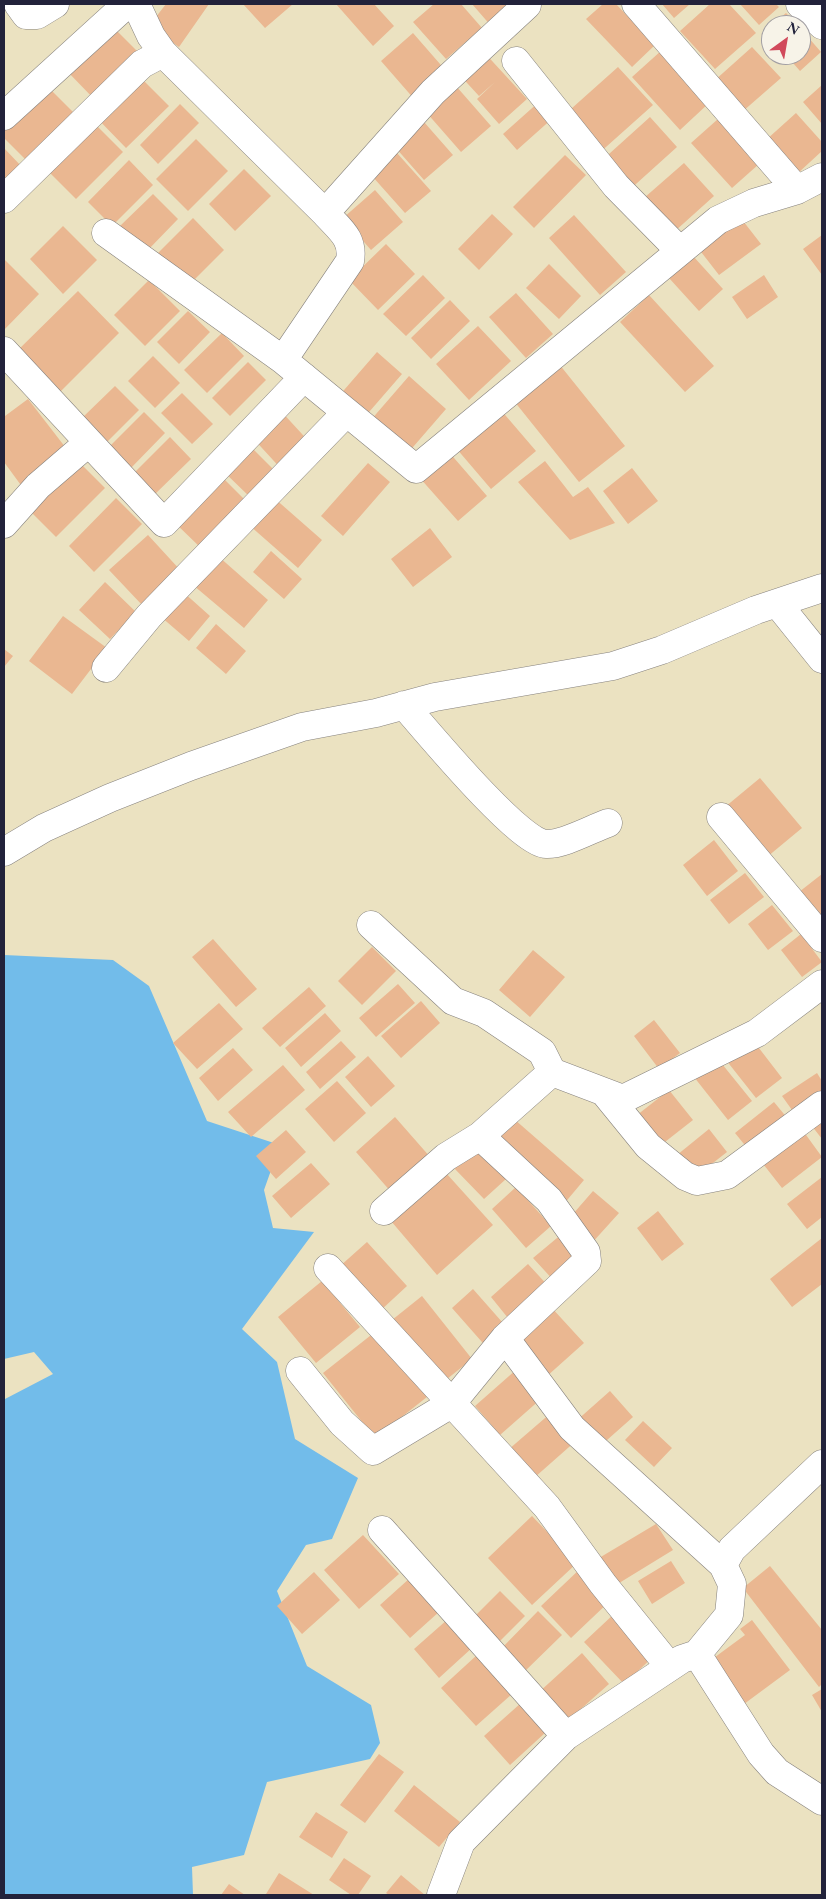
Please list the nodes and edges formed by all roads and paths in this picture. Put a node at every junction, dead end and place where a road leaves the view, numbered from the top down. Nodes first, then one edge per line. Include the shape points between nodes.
1 (18, 4) edge
2 (56, 4) edge
3 (128, 4) edge
4 (136, 4) edge
5 (636, 4) edge
6 (800, 4) edge
7 (527, 5) edge
8 (822, 25) edge
9 (163, 53) junction
10 (516, 61) dead end
11 (4, 116) edge
12 (822, 177) edge
13 (797, 190) junction
14 (4, 199) edge
15 (325, 213) junction
16 (106, 233) dead end
17 (680, 251) junction
18 (4, 351) edge
19 (283, 360) junction
20 (304, 377) junction
21 (346, 413) junction
22 (88, 443) junction
23 (4, 524) edge
24 (822, 588) edge
25 (777, 603) junction
26 (822, 659) edge
27 (106, 668) dead end
28 (404, 705) junction
29 (721, 817) dead end
30 (608, 823) dead end
31 (4, 852) edge
32 (371, 926) dead end
33 (822, 938) edge
34 (822, 984) edge
35 (552, 1072) junction
36 (604, 1092) junction
37 (822, 1105) edge
38 (480, 1136) junction
39 (384, 1211) dead end
40 (328, 1268) dead end
41 (505, 1338) junction
42 (300, 1371) dead end
43 (451, 1404) junction
44 (822, 1464) edge
45 (382, 1530) dead end
46 (723, 1565) junction
47 (697, 1654) junction
48 (670, 1667) junction
49 (566, 1736) junction
50 (822, 1801) edge
51 (441, 1895) edge

1 - 2 street via 26,15 37,15
3 - 11 street
4 - 9 street
5 - 13 street
6 - 8 street
7 - 15 street via 433,92
9 - 14 street via 142,64
9 - 15 street
10 - 17 street via 616,186
12 - 13 street
13 - 17 street via 754,203 718,220
15 - 19 street via 350,241 350,262
16 - 19 street
17 - 21 street via 416,468
18 - 22 street
19 - 20 street
20 - 21 street
20 - 22 street via 164,523
21 - 27 street via 149,616
22 - 23 street via 38,486
24 - 25 street
25 - 26 street
25 - 28 street via 662,650 613,666
28 - 30 street via 484,794 532,838 544,844 555,843
28 - 31 street via 302,727 191,766 44,828
29 - 33 street
32 - 35 street via 452,1001 484,1013 542,1052
34 - 36 street via 757,1033 623,1099
35 - 36 street
35 - 38 street
36 - 37 street via 648,1146 685,1176 697,1181 727,1174
38 - 39 street via 446,1157
38 - 41 street via 549,1200 588,1257 579,1271
40 - 43 street
41 - 43 street
41 - 46 street via 572,1428
42 - 43 street via 342,1423 373,1451
43 - 48 street via 547,1507 603,1584
44 - 46 street via 732,1550
45 - 49 street
46 - 47 street via 732,1584 729,1614
47 - 48 street
47 - 50 street via 761,1754 777,1772
48 - 49 street
49 - 51 street via 461,1842

